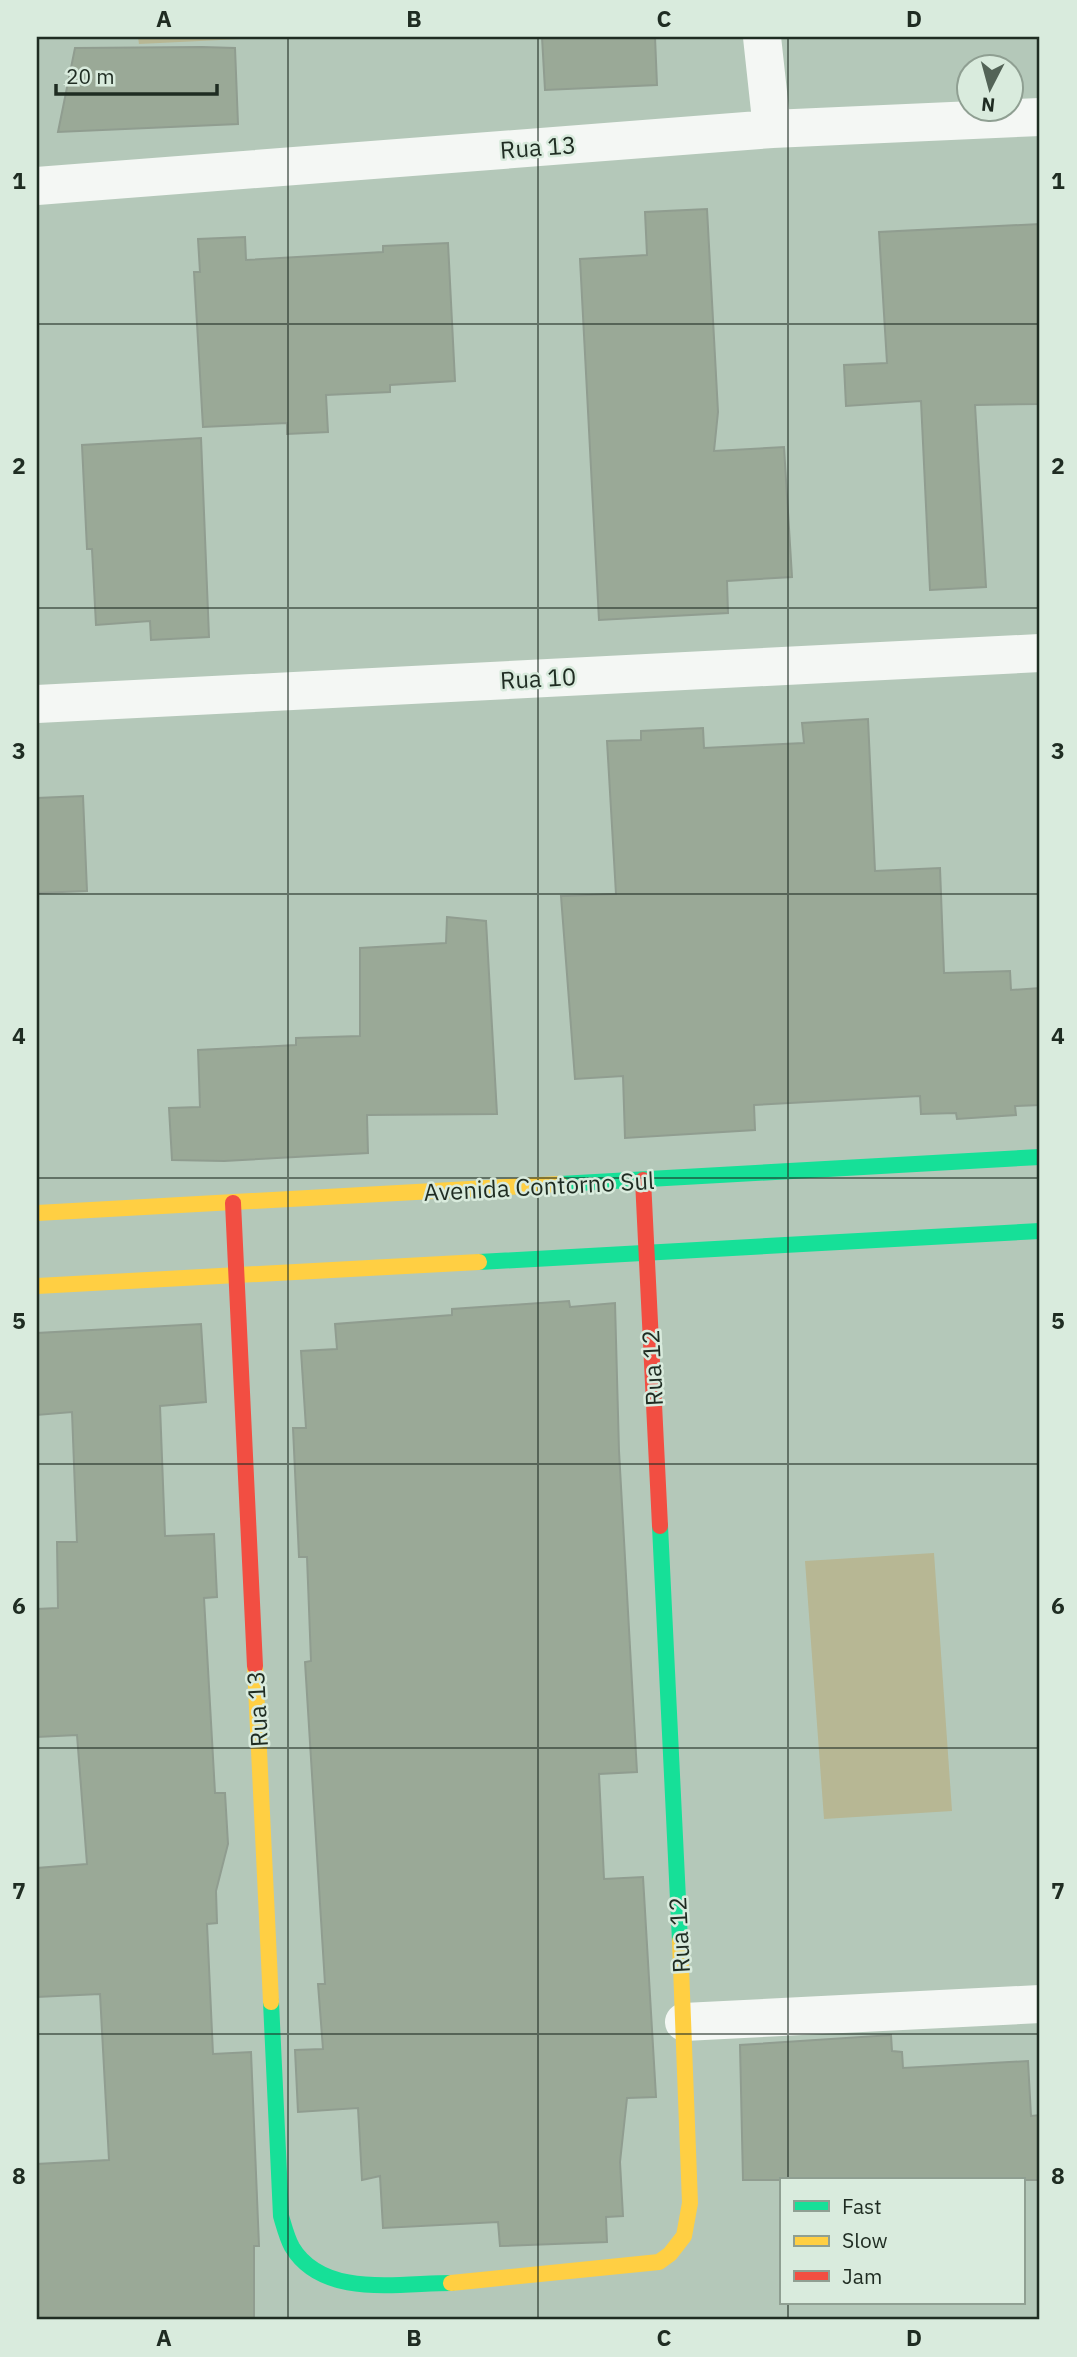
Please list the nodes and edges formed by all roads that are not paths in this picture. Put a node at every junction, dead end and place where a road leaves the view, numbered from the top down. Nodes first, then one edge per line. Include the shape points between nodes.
1 (762, 37) edge
2 (1040, 117) edge
3 (772, 128) junction
4 (37, 186) edge
5 (1040, 653) edge
6 (37, 704) edge
7 (1040, 1157) edge
8 (643, 1180) junction
9 (233, 1203) junction
10 (37, 1213) edge
11 (1040, 1231) edge
12 (646, 1251) junction
13 (237, 1274) junction
14 (37, 1286) edge
15 (1040, 2004) edge
16 (684, 2022) junction
17 (281, 2216) joint

1 - 3 street
2 - 3 street, Rua 13
3 - 4 street, Rua 13
5 - 6 street, Rua 10
7 - 8 street, Avenida Contorno Sul
8 - 9 street, Avenida Contorno Sul
8 - 12 street, Rua 12
9 - 10 street, Avenida Contorno Sul
9 - 13 street, Rua 13
11 - 12 street
12 - 13 street
12 - 16 street, Rua 12
13 - 14 street
13 - 17 street, Rua 13
15 - 16 street
16 - 17 street, Rua 12 via 689,2222 679,2246 659,2263 463,2283 340,2283 314,2270 292,2247

